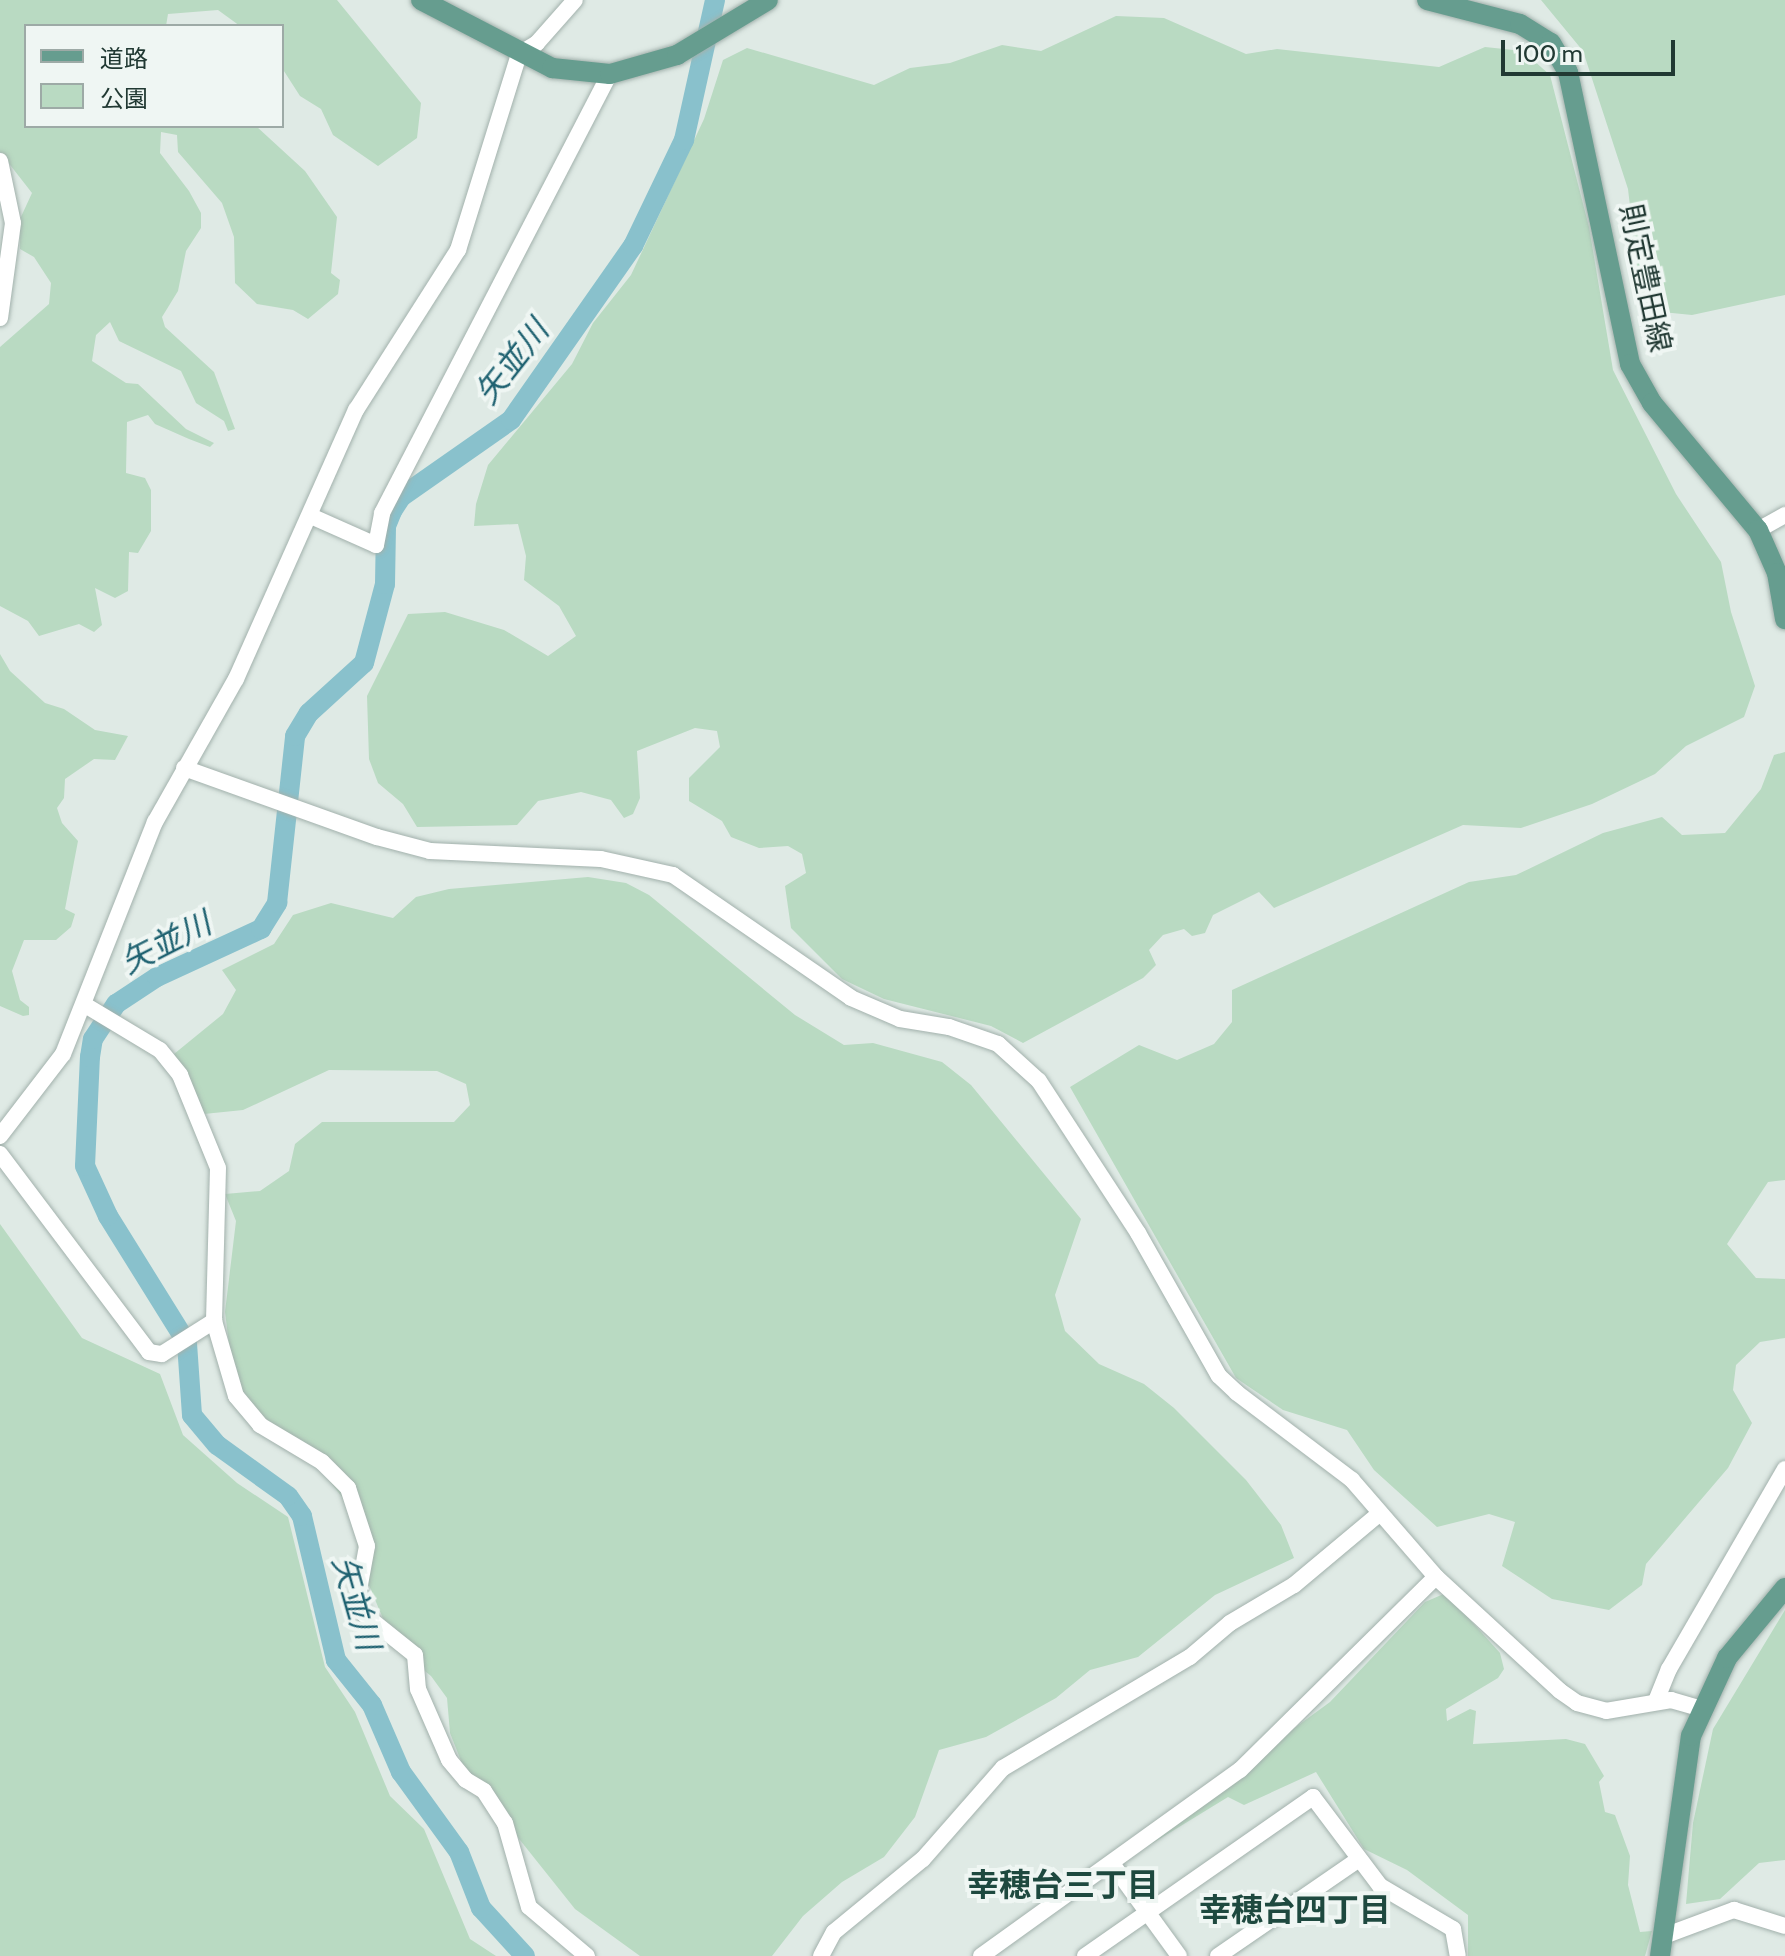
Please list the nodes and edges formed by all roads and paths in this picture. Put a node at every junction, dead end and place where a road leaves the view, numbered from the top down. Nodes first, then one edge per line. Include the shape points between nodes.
1 (575, 0) edge
2 (768, 0) edge
3 (1427, 0) edge
4 (427, 1) edge
5 (519, 54) junction
6 (610, 74) junction
7 (0, 161) edge
8 (0, 318) edge
9 (1785, 515) edge
10 (313, 517) junction
11 (1758, 530) junction
12 (1785, 619) edge
13 (184, 768) junction
14 (85, 1005) junction
15 (0, 1136) edge
16 (0, 1154) edge
17 (214, 1321) junction
18 (1785, 1469) edge
19 (1380, 1513) junction
20 (1436, 1577) junction
21 (1785, 1588) edge
22 (1656, 1701) junction
23 (1702, 1709) junction
24 (1359, 1859) junction
25 (1113, 1865) junction
26 (1147, 1911) junction
27 (1785, 1926) edge
28 (1662, 1946) edge
29 (587, 1956) edge
30 (821, 1956) edge
31 (981, 1956) edge
32 (1085, 1956) edge
33 (1179, 1956) edge
34 (1218, 1956) edge
35 (1458, 1956) edge

1 - 5 street via 537,43
2 - 6 main road via 677,55
3 - 11 main road, 則定豊田線 via 1520,24 1551,43 1568,72 1630,364 1652,403
4 - 5 main road
5 - 6 main road via 552,68
5 - 10 street via 458,250 356,410
6 - 10 street via 382,513 376,545
7 - 8 street via 13,223
9 - 11 street
10 - 13 street via 236,679
11 - 12 main road, 則定豊田線 via 1777,573
13 - 14 street via 131,876
13 - 19 street via 430,851 601,859 673,875 851,998 900,1019 949,1027 998,1044 1039,1081 1138,1233 1219,1376 1352,1480
14 - 15 street via 63,1054
14 - 17 street via 160,1050 180,1075 207,1139 218,1168
16 - 17 street via 149,1352 162,1354
17 - 29 street via 230,1384 254,1418 322,1462 348,1488 366,1534 357,1601 365,1615 415,1655 418,1689 449,1760 499,1811 529,1907
18 - 22 street via 1669,1669
19 - 20 street
19 - 30 street via 1294,1585 1230,1623 1190,1657 1003,1768 923,1859 834,1932
20 - 22 street via 1577,1703 1606,1711
20 - 25 street via 1240,1770
21 - 23 main road via 1742,1635
22 - 23 street
23 - 28 main road via 1686,1757
24 - 26 street via 1311,1797
24 - 34 street
24 - 35 street via 1403,1904 1437,1916 1453,1929
25 - 26 street
25 - 31 street
26 - 32 street
26 - 33 street
27 - 28 street via 1734,1910

